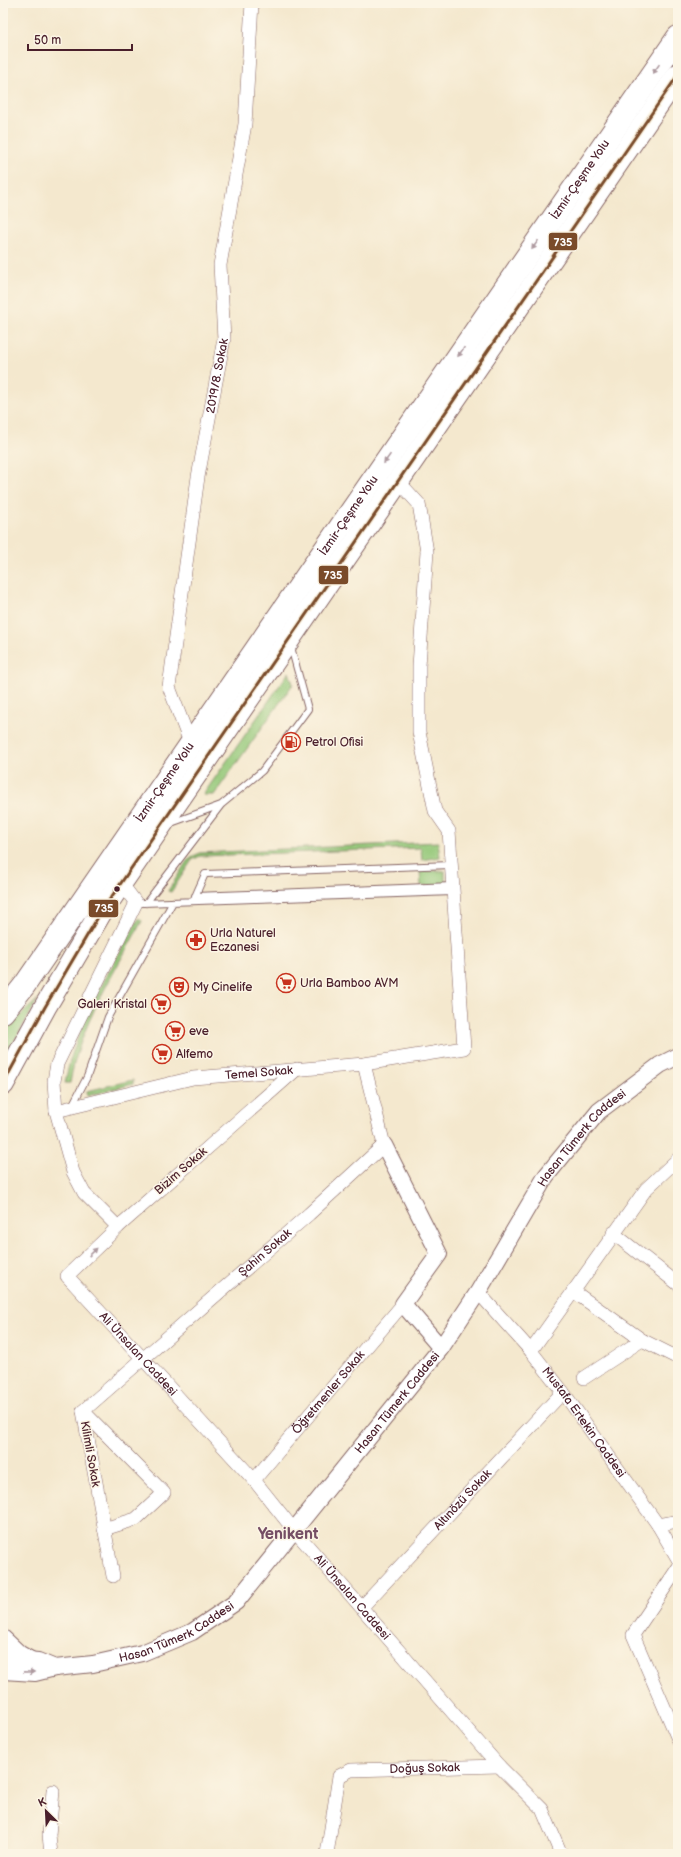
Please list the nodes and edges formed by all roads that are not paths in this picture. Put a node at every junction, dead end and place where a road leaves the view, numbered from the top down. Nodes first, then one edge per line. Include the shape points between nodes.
1 (252, 3) edge
2 (678, 37) edge
3 (678, 75) edge
4 (398, 481) junction
5 (289, 640) junction
6 (191, 745) junction
7 (221, 805) junction
8 (160, 827) junction
9 (451, 864) junction
10 (121, 883) junction
11 (453, 889) junction
12 (194, 899) junction
13 (173, 902) junction
14 (141, 903) junction
15 (3, 1012) edge
16 (678, 1056) edge
17 (364, 1064) junction
18 (297, 1069) junction
19 (3, 1084) edge
20 (72, 1107) junction
21 (56, 1111) junction
22 (384, 1145) junction
23 (678, 1159) edge
24 (118, 1227) junction
25 (613, 1233) junction
26 (67, 1276) joint
27 (678, 1284) edge
28 (572, 1291) junction
29 (478, 1292) junction
30 (402, 1304) junction
31 (642, 1340) junction
32 (441, 1348) junction
33 (531, 1351) junction
34 (144, 1358) junction
35 (678, 1358) edge
36 (584, 1378) dead end
37 (563, 1392) junction
38 (83, 1411) junction
39 (254, 1480) junction
40 (678, 1521) edge
41 (658, 1525) junction
42 (104, 1530) junction
43 (294, 1530) junction
44 (678, 1560) edge
45 (678, 1568) edge
46 (113, 1576) dead end
47 (362, 1608) junction
48 (3, 1638) edge
49 (3, 1658) edge
50 (31, 1660) junction
51 (55, 1668) junction
52 (3, 1671) edge
53 (678, 1739) edge
54 (499, 1766) junction
55 (53, 1791) dead end
56 (51, 1854) edge
57 (327, 1854) edge
58 (561, 1854) edge

1 - 6 street, 2019/8. Sokak via 245,124 220,265 224,339 198,477 169,687
2 -> 6 highway, İzmir-Çeşme Yolu
3 - 4 highway, İzmir-Çeşme Yolu
4 - 5 highway, İzmir-Çeşme Yolu
4 - 9 street via 419,504 427,552 419,666 419,732 435,811 449,831
5 - 7 lane via 308,709 262,771
5 - 8 highway, İzmir-Çeşme Yolu
6 - 15 highway, İzmir-Çeşme Yolu via 24,986
7 - 8 lane
7 - 14 lane
8 - 10 highway, İzmir-Çeşme Yolu
9 - 11 street
9 - 12 lane via 205,874
10 - 14 street
10 - 19 highway, İzmir-Çeşme Yolu via 45,1007
11 - 12 lane
11 - 17 street, Temel Sokak via 464,1048
12 - 13 lane
13 - 14 lane
13 - 20 lane via 108,1017 87,1077
14 - 21 street via 57,1064 54,1081
16 - 29 street, Hasan Tümerk Caddesi via 660,1066 599,1111 546,1176
17 - 18 street, Temel Sokak
17 - 22 street
18 - 20 street, Temel Sokak via 193,1078
18 - 24 street, Bizim Sokak
20 - 21 street, Temel Sokak
21 - 24 street via 76,1179 84,1193
22 - 30 street via 439,1254
22 - 34 street, Şahin Sokak
23 - 25 street via 646,1189
26 -> 24 street, Bizim Sokak
25 - 27 street
25 - 28 street
26 - 34 street, Ali Ünsalan Caddesi
28 - 31 street
28 - 33 street
29 - 32 street, Hasan Tümerk Caddesi
29 - 33 street, Mustafa Ertekin Caddesi
30 - 32 street
30 - 39 street, Öğretmenler Sokak
31 - 35 street
31 - 36 street
32 - 43 street, Hasan Tümerk Caddesi
33 - 37 street, Mustafa Ertekin Caddesi
34 - 38 street, Kilimli Sokak
34 - 39 street, Ali Ünsalan Caddesi
37 - 41 street, Mustafa Ertekin Caddesi
37 - 47 street, Altınözü Sokak
38 - 42 street, Kilimli Sokak
38 - 42 street via 164,1493 136,1519
39 - 43 street, Ali Ünsalan Caddesi
40 - 41 street
41 - 44 street, Mustafa Ertekin Caddesi
42 - 46 street, Kilimli Sokak
43 - 47 street, Ali Ünsalan Caddesi
43 - 51 street, Hasan Tümerk Caddesi via 236,1602 192,1632 142,1652 93,1664
45 - 53 street via 632,1635
47 - 54 street, Ali Ünsalan Caddesi
48 - 50 street via 20,1654
49 - 50 street
50 - 51 street
52 -> 51 street, Hasan Tümerk Caddesi via 35,1673
54 - 57 street, Doğuş Sokak via 351,1770 339,1776
54 - 58 street, Ali Ünsalan Caddesi via 542,1809
55 - 56 street via 49,1835

